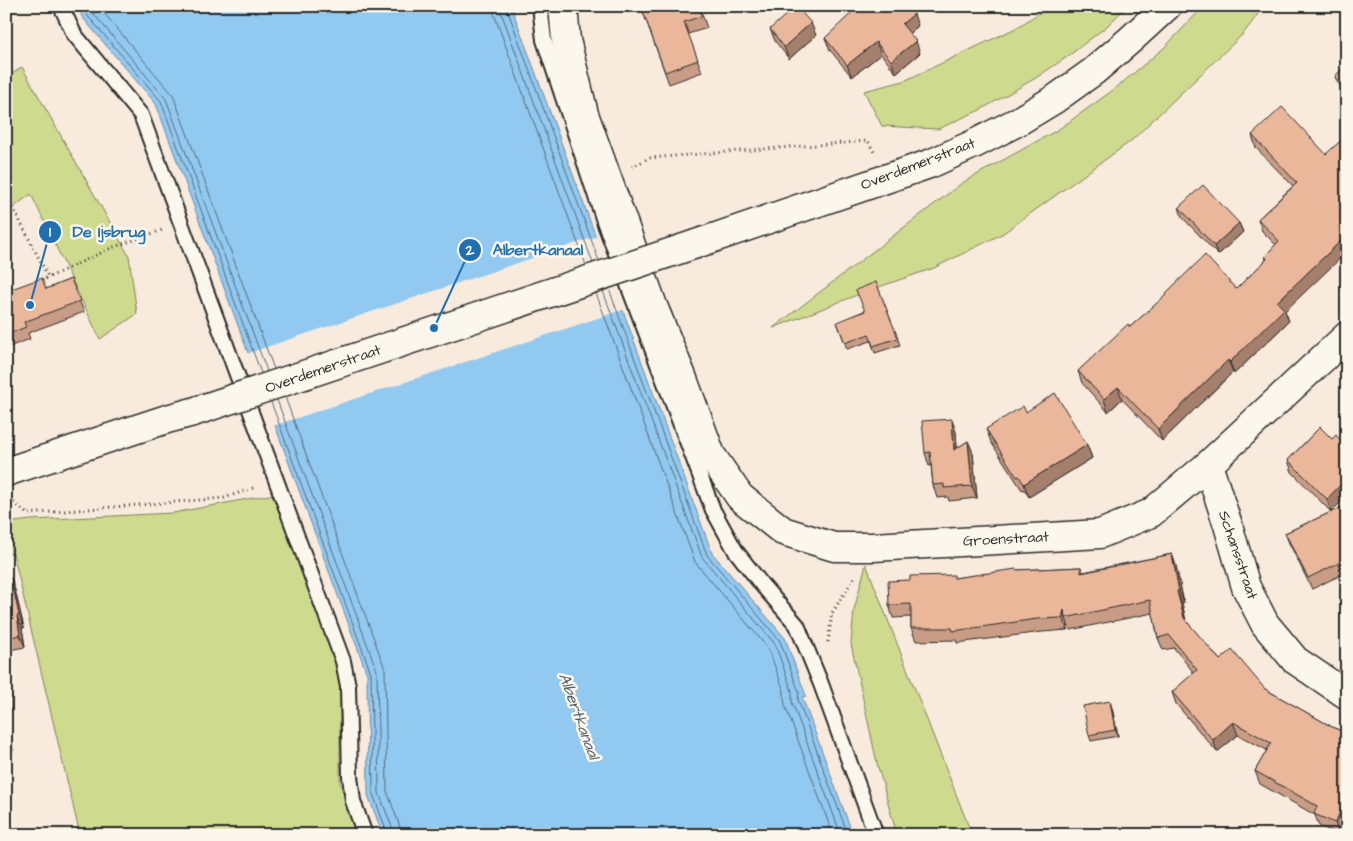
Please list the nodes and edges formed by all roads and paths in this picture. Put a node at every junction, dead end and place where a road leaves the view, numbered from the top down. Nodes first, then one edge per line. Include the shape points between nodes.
1 (61, 6) edge
2 (540, 6) edge
3 (563, 6) edge
4 (1166, 6) edge
5 (868, 141) dead end
6 (649, 158) dead end
7 (6, 194) edge
8 (181, 223) junction
9 (49, 278) junction
10 (33, 284) edge
11 (1347, 336) edge
12 (1208, 465) junction
13 (276, 480) junction
14 (8, 485) edge
15 (873, 547) junction
16 (821, 684) junction
17 (1347, 695) edge
18 (365, 835) edge
19 (876, 835) edge

1 - 8 lane via 74,34 141,115
2 - 16 lane via 544,40 605,224 713,510 735,550 797,625
3 - 15 street, Groenstraat via 566,40 584,114 711,455 740,497 782,531 834,547
4 - 14 street, Overdemerstraat, bridge via 1094,71 1055,99 983,140 932,163 167,420
5 - 6 path
7 - 9 path
8 - 9 path via 111,248
8 - 13 lane
9 - 10 path
11 - 12 street, Groenstraat
12 - 15 street, Groenstraat via 1151,513 1100,534
12 - 17 street, Schansstraat via 1246,587 1265,624 1295,660
13 - 14 path via 224,498 27,514
13 - 18 lane via 343,662 348,686 353,801
15 - 16 path via 832,613
16 - 19 lane

